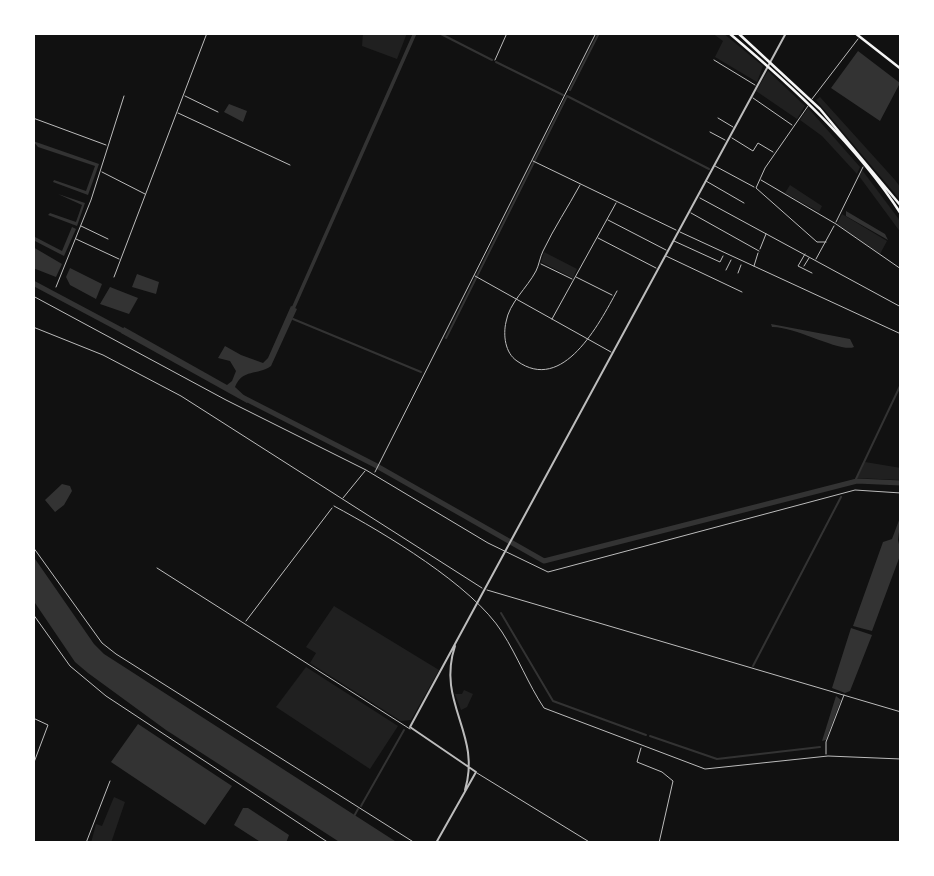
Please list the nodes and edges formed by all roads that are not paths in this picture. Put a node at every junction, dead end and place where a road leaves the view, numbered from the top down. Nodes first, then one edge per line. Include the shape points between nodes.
1 (207, 33) edge
2 (507, 33) edge
3 (596, 33) edge
4 (729, 33) edge
5 (738, 33) edge
6 (786, 33) edge
7 (855, 33) edge
8 (860, 37) junction
9 (495, 60) dead end
10 (714, 61) dead end
11 (771, 61) junction
12 (768, 66) junction
13 (901, 69) edge
14 (757, 86) junction
15 (184, 95) junction
16 (124, 96) dead end
17 (751, 97) junction
18 (811, 100) junction
19 (809, 105) junction
20 (218, 112) dead end
21 (177, 113) junction
22 (33, 118) edge
23 (718, 118) dead end
24 (794, 126) junction
25 (735, 128) junction
26 (710, 132) dead end
27 (730, 137) junction
28 (727, 142) junction
29 (108, 145) junction
30 (775, 154) junction
31 (534, 161) junction
32 (290, 165) dead end
33 (864, 165) junction
34 (714, 166) junction
35 (100, 170) junction
36 (760, 180) junction
37 (706, 181) junction
38 (581, 184) junction
39 (756, 188) junction
40 (147, 194) junction
41 (698, 196) junction
42 (617, 201) junction
43 (744, 203) dead end
44 (901, 205) edge
45 (690, 212) junction
46 (901, 214) edge
47 (607, 219) junction
48 (836, 224) junction
49 (80, 226) junction
50 (679, 232) junction
51 (766, 233) junction
52 (597, 237) junction
53 (76, 238) junction
54 (108, 239) dead end
55 (674, 241) junction
56 (826, 242) junction
57 (668, 251) junction
58 (760, 251) junction
59 (724, 254) junction
60 (805, 254) junction
61 (666, 256) junction
62 (810, 256) junction
63 (732, 258) junction
64 (121, 260) junction
65 (816, 260) junction
66 (539, 262) junction
67 (743, 263) junction
68 (753, 268) junction
69 (803, 268) junction
70 (659, 269) junction
71 (901, 269) edge
72 (726, 270) dead end
73 (738, 273) dead end
74 (812, 273) dead end
75 (476, 276) junction
76 (576, 276) junction
77 (114, 277) dead end
78 (574, 280) junction
79 (56, 287) dead end
80 (617, 291) dead end
81 (742, 292) dead end
82 (33, 296) edge
83 (614, 296) junction
84 (517, 298) junction
85 (901, 307) edge
86 (552, 320) junction
87 (33, 327) edge
88 (901, 334) edge
89 (586, 340) junction
90 (613, 354) junction
91 (366, 470) junction
92 (375, 473) junction
93 (901, 493) edge
94 (342, 499) junction
95 (33, 547) edge
96 (506, 552) junction
97 (158, 568) dead end
98 (485, 589) junction
99 (478, 602) junction
100 (33, 614) edge
101 (245, 624) junction
102 (457, 640) junction
103 (844, 695) junction
104 (901, 712) edge
105 (33, 718) edge
106 (410, 729) junction
107 (641, 747) junction
108 (826, 757) junction
109 (901, 759) edge
110 (33, 765) edge
111 (469, 768) junction
112 (475, 772) junction
113 (110, 781) dead end
114 (464, 794) junction
115 (86, 843) edge
116 (329, 843) edge
117 (415, 843) edge
118 (436, 843) edge
119 (591, 843) edge
120 (659, 843) edge

1 - 15 street
2 - 9 street
3 - 31 street
4 - 12 main road
5 - 11 main road
6 - 11 street
7 - 8 main road
8 - 13 main road
8 - 18 street
10 - 14 street
11 - 12 street
11 - 18 main road
12 - 14 street
12 - 19 main road
14 - 17 street
15 - 20 street
15 - 21 street
16 - 29 street
17 - 24 street
17 - 25 street
18 - 19 street
18 - 44 main road
19 - 24 street
19 - 33 main road
21 - 32 street
21 - 40 street
22 - 29 street
23 - 25 street
24 - 30 street
25 - 27 street
26 - 28 street
27 - 28 street
27 - 30 street via 753,151 758,144
28 - 34 street
29 - 35 street
30 - 36 street
31 - 38 street
31 - 75 street
33 - 46 main road
33 - 48 street
34 - 37 street
34 - 39 street
35 - 40 street
35 - 49 street
36 - 39 street
36 - 48 street
37 - 41 street
37 - 43 street
38 - 42 street
38 - 66 street
39 - 56 street via 817,242
40 - 64 street
41 - 45 street
41 - 51 street
42 - 47 street
42 - 50 street
45 - 50 street
45 - 58 street
47 - 52 street
47 - 57 street
48 - 56 street
48 - 71 street
49 - 53 street
49 - 54 street
50 - 55 street
50 - 59 street
51 - 58 street
51 - 60 street
52 - 70 street
52 - 76 street
53 - 64 street
53 - 79 street
55 - 57 street
55 - 59 street via 720,262
56 - 65 street
57 - 61 street
58 - 68 street
59 - 63 street
60 - 62 street
60 - 69 street via 798,266
61 - 70 street
61 - 81 street
62 - 65 street
62 - 69 street
63 - 67 street
63 - 72 street
64 - 77 street
65 - 85 street
66 - 78 street
66 - 84 street
67 - 68 street
67 - 73 street
68 - 88 street
69 - 74 street
70 - 90 street
75 - 84 street
75 - 92 street
76 - 78 street
76 - 83 street
78 - 86 street
80 - 83 street
82 - 91 street
83 - 89 street
84 - 86 street
84 - 89 street via 506,318 505,331 516,361 549,370 569,359
86 - 89 street
87 - 94 street via 103,355 181,396
89 - 90 street
90 - 96 street
91 - 92 street
91 - 94 street
92 - 96 street
93 - 96 street via 855,490 551,572
94 - 98 street
95 - 117 street via 109,649
96 - 98 street
97 - 101 street
98 - 99 street
98 - 103 street
99 - 101 street via 402,546 334,506
99 - 102 street
99 - 107 street via 501,631 544,708
100 - 116 street via 70,666 106,696
101 - 106 street
102 - 106 street
102 - 111 street via 450,688 468,744
103 - 104 street
103 - 108 street via 826,742
105 - 110 street via 48,725
106 - 111 street
107 - 108 street via 705,769
107 - 120 street via 637,762 673,781
108 - 109 street
111 - 112 street
111 - 114 street
112 - 114 street
112 - 119 street
113 - 115 street
114 - 118 street

